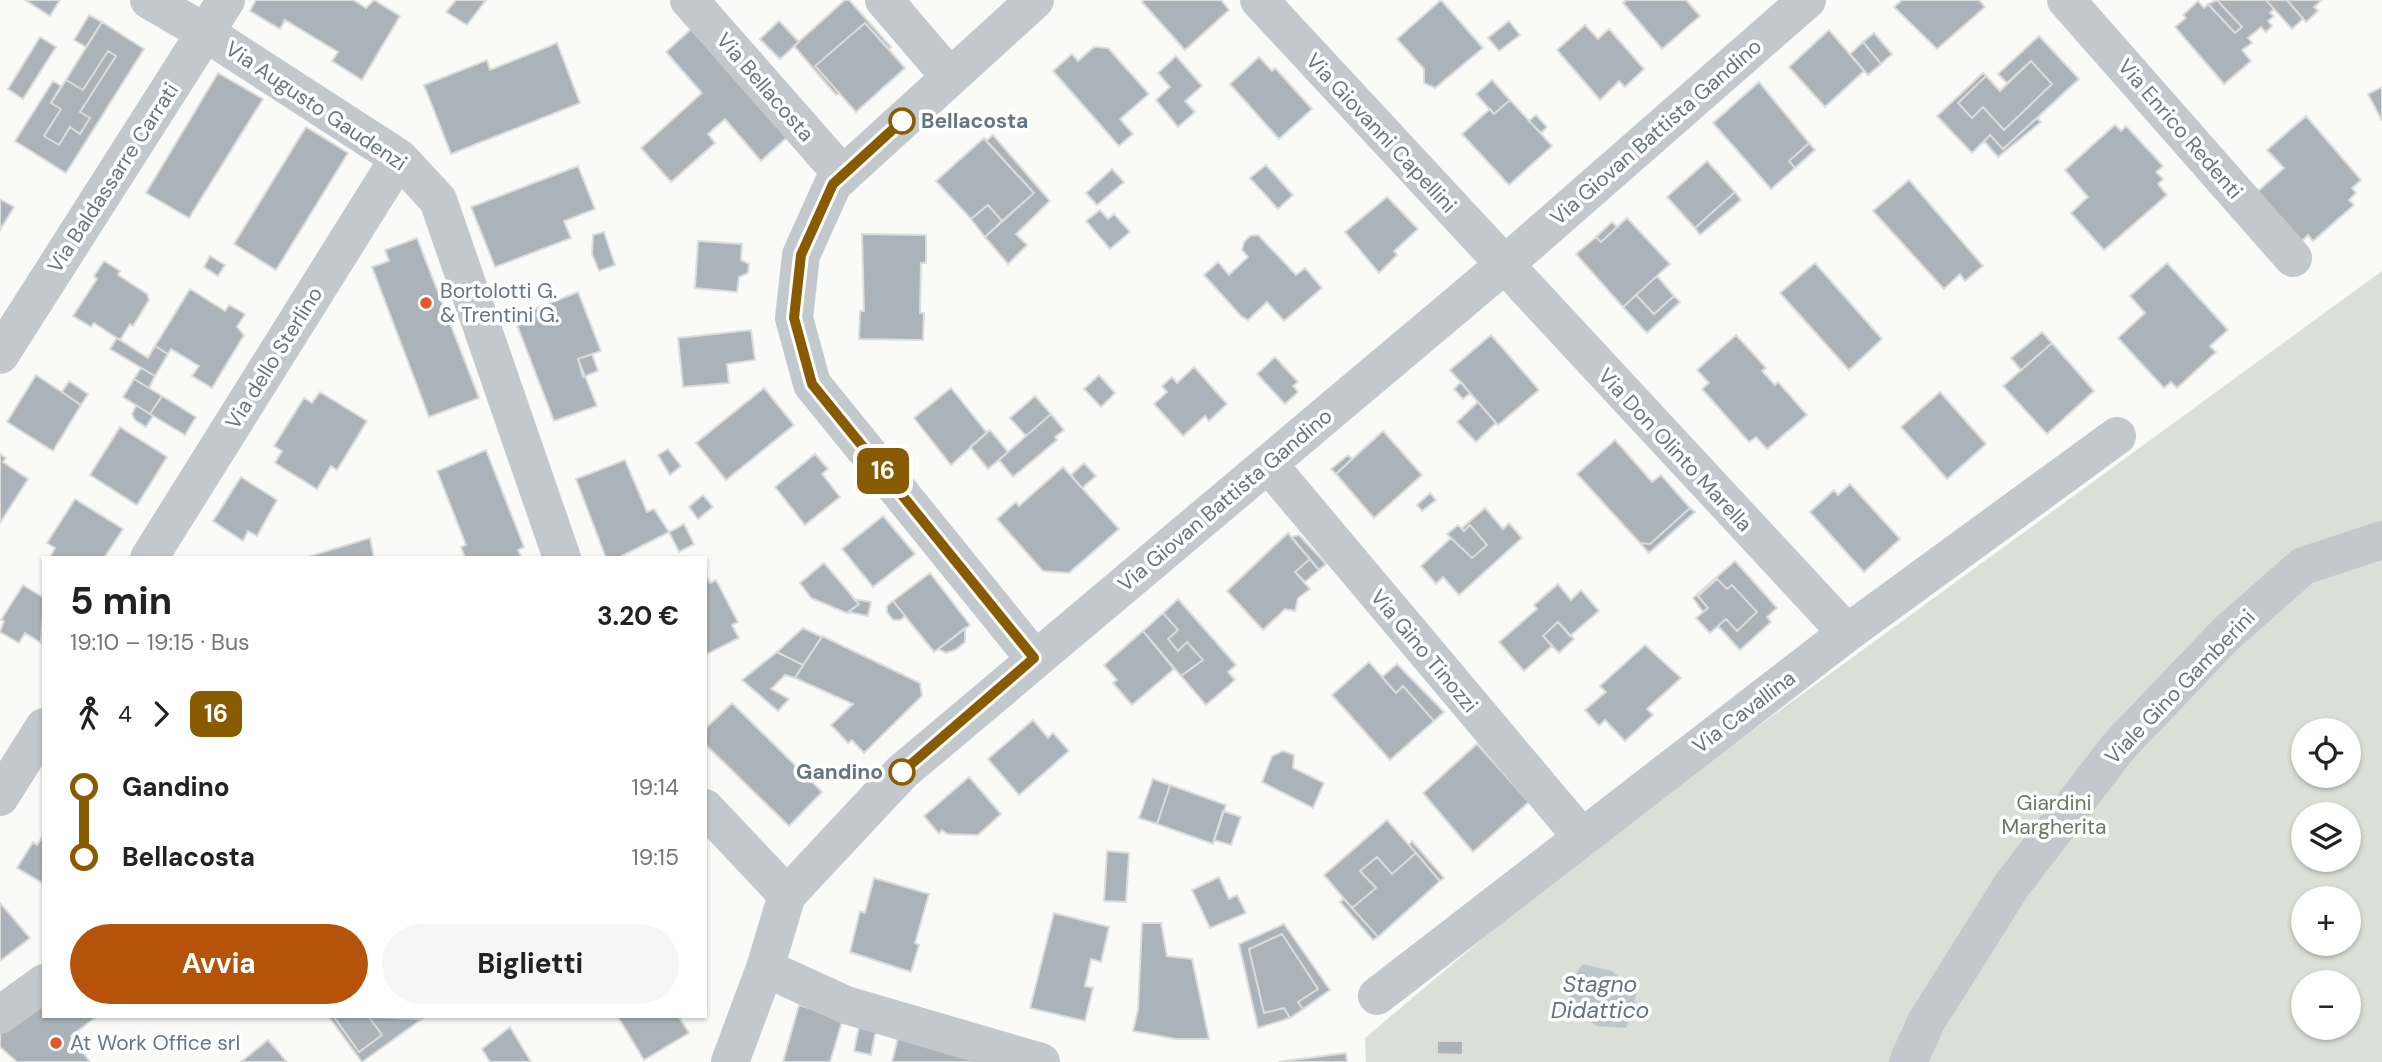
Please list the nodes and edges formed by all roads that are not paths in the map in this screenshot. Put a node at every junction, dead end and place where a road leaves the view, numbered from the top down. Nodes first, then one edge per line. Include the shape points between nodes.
1 (149, 0) edge
2 (226, 0) edge
3 (689, 0) edge
4 (884, 0) edge
5 (1035, 0) edge
6 (1259, 0) edge
7 (1807, 0) edge
8 (2066, 0) edge
9 (206, 33) junction
10 (950, 76) junction
11 (399, 158) junction
12 (842, 174) junction
13 (2293, 258) dead end
14 (1503, 266) junction
15 (0, 355) edge
16 (2117, 436) dead end
17 (1269, 465) junction
18 (2382, 540) edge
19 (150, 556) edge
20 (561, 556) edge
21 (1847, 634) junction
22 (1034, 658) junction
23 (42, 730) edge
24 (0, 797) edge
25 (707, 810) edge
26 (1581, 836) junction
27 (787, 895) junction
28 (765, 968) junction
29 (42, 984) edge
30 (1377, 996) dead end
31 (0, 1015) edge
32 (1020, 1059) edge
33 (730, 1062) edge
34 (1908, 1062) edge

1 - 9 street, Via Augusto Gaudenzi
2 - 9 street, Via Baldassarre Carrati
3 - 12 street, Via Bellacosta
4 - 10 street
5 - 10 street
6 - 14 street, Via Giovanni Capellini
7 - 14 street, Via Giovan Battista Gandino
8 - 13 street, Via Enrico Redenti
9 - 11 street, Via Augusto Gaudenzi
9 - 15 street, Via Baldassarre Carrati
10 - 12 street
11 - 19 street, Via dello Sterlino
11 - 20 street, Via Augusto Gaudenzi via 438,200
12 - 22 street via 833,184 801,255 794,318 812,384
14 - 17 street, Via Giovan Battista Gandino
14 - 21 street, Via Don Olinto Marella
16 - 21 street, Via Cavallina
17 - 22 street, Via Giovan Battista Gandino
17 - 26 street, Via Gino Tinozzi
18 - 34 street, Viale Gino Gamberini via 2303,566 2226,635 2119,746 2012,885 1926,1022
21 - 26 street, Via Cavallina
22 - 27 street, Via Giovan Battista Gandino via 902,772
23 - 24 street
25 - 27 street
26 - 30 street, Via Cavallina
27 - 28 street, Via Giovan Battista Gandino
28 - 32 street via 846,1005
28 - 33 street, Via Giovan Battista Gandino
29 - 31 street

